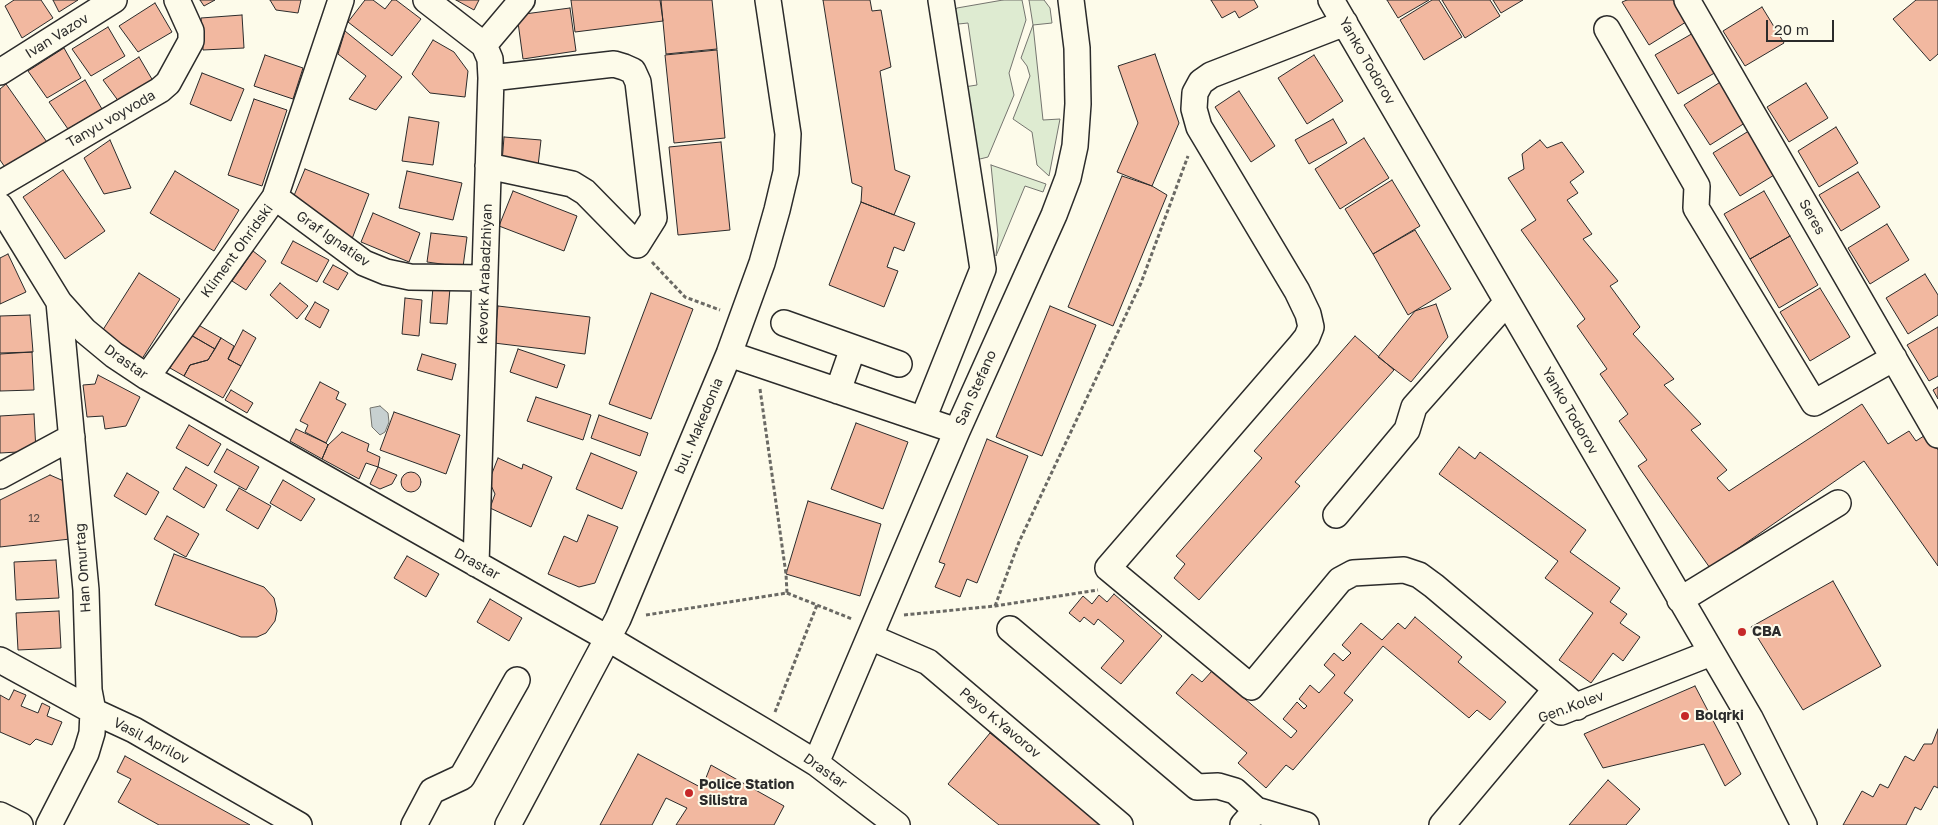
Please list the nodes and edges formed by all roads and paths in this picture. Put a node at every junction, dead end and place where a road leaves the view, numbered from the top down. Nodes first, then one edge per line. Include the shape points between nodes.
1 (114, 0) edge
2 (177, 0) edge
3 (341, 0) edge
4 (426, 0) edge
5 (522, 0) edge
6 (768, 0) edge
7 (940, 0) edge
8 (1071, 0) edge
9 (1331, 0) edge
10 (1687, 0) edge
11 (1345, 23) junction
12 (1606, 29) dead end
13 (484, 45) junction
14 (0, 72) edge
15 (491, 78) junction
16 (1199, 127) junction
17 (488, 166) junction
18 (0, 184) edge
19 (275, 197) junction
20 (0, 206) edge
21 (637, 245) junction
22 (484, 278) junction
23 (59, 302) junction
24 (1507, 302) junction
25 (742, 319) junction
26 (784, 323) dead end
27 (853, 348) junction
28 (729, 354) junction
29 (1894, 358) junction
30 (756, 363) junction
31 (899, 364) dead end
32 (147, 377) junction
33 (838, 391) junction
34 (923, 419) junction
35 (957, 431) junction
36 (1938, 435) edge
37 (72, 437) junction
38 (0, 476) edge
39 (1838, 503) dead end
40 (1336, 515) dead end
41 (476, 564) junction
42 (1128, 584) junction
43 (787, 593) junction
44 (1680, 600) junction
45 (817, 605) junction
46 (995, 606) junction
47 (874, 627) junction
48 (614, 629) junction
49 (1010, 629) dead end
50 (1711, 653) junction
51 (0, 660) edge
52 (517, 680) dead end
53 (1556, 689) junction
54 (1577, 707) junction
55 (93, 711) junction
56 (1528, 723) junction
57 (767, 732) junction
58 (816, 763) junction
59 (0, 815) edge
60 (1249, 817) edge
61 (20, 825) edge
62 (49, 825) edge
63 (299, 825) edge
64 (414, 825) edge
65 (508, 825) edge
66 (897, 825) edge
67 (1120, 825) edge
68 (1306, 825) edge
69 (1442, 825) edge
70 (1804, 825) edge

1 - 14 street, Ivan Vazov
2 - 18 street, Tanyu voyvoda via 191,31 191,41 168,83
3 - 19 street, Kliment Ohridski
4 - 13 street
5 - 13 street
6 - 25 street, bul. Makedonia via 788,134 786,172 775,219
7 - 34 street via 983,269
8 - 35 street, San Stefano via 1077,48 1078,104 1075,146 1068,178
9 - 11 street, Yanko Todorov
10 - 29 street, Seres
11 - 16 street via 1211,75 1201,82 1195,93 1194,109
11 - 24 street, Yanko Todorov
12 - 29 street via 1697,186 1696,208 1814,403
13 - 15 street, Kevork Arabadzhiyan via 490,59
15 - 17 street, Kevork Arabadzhiyan
15 - 21 street via 614,64 633,71 638,82 654,218
16 - 42 street via 1297,291 1308,314 1310,327 1298,347 1108,568
16 - 46 path via 1141,283 1019,542
17 - 21 street via 572,184 585,192
17 - 22 street, Kevork Arabadzhiyan
19 - 22 street, Graf Ignatiev via 364,263 386,272 410,277
19 - 32 street, Kliment Ohridski
20 - 23 street, Drastar
21 - 25 path via 685,297
22 - 41 street, Kevork Arabadzhiyan
23 - 32 street, Drastar via 85,331
23 - 37 street, Han Omurtag
24 - 40 street via 1414,407 1407,430
24 - 44 street, Yanko Todorov
25 - 28 street, bul. Makedonia
26 - 27 street
27 - 31 street
27 - 33 street
28 - 30 street
28 - 48 street, bul. Makedonia
29 - 36 street, Seres
30 - 33 street
30 - 43 path
32 - 41 street, Drastar
33 - 34 street
34 - 35 street
35 - 47 street, San Stefano
37 - 38 street
37 - 55 street, Han Omurtag
39 - 44 street
41 - 48 street, Drastar
42 - 46 path
42 - 53 street via 1251,687 1340,580 1353,573 1404,570 1419,575 1434,586
43 - 45 path
43 - 48 path
44 - 50 street, Yanko Todorov
45 - 47 path
45 - 57 path
46 - 47 path
47 - 58 street, San Stefano
47 - 67 street, Peyo K.Yavorov via 928,662
48 - 57 street, Drastar
48 - 65 street, bul. Makedonia
49 - 60 street via 1197,787 1218,786 1235,792
50 - 54 street, Gen.Kolev
50 - 70 street, Yanko Todorov via 1750,718
51 - 55 street, Vasil Aprilov
52 - 64 street via 462,777 432,791
53 - 54 street
53 - 56 street
54 - 56 street, Gen.Kolev
55 - 62 street, Han Omurtag via 92,733 86,752
55 - 63 street, Vasil Aprilov via 134,730
56 - 69 street, Gen.Kolev
57 - 58 street, Drastar
58 - 66 street, Drastar
59 - 61 street
60 - 68 street

